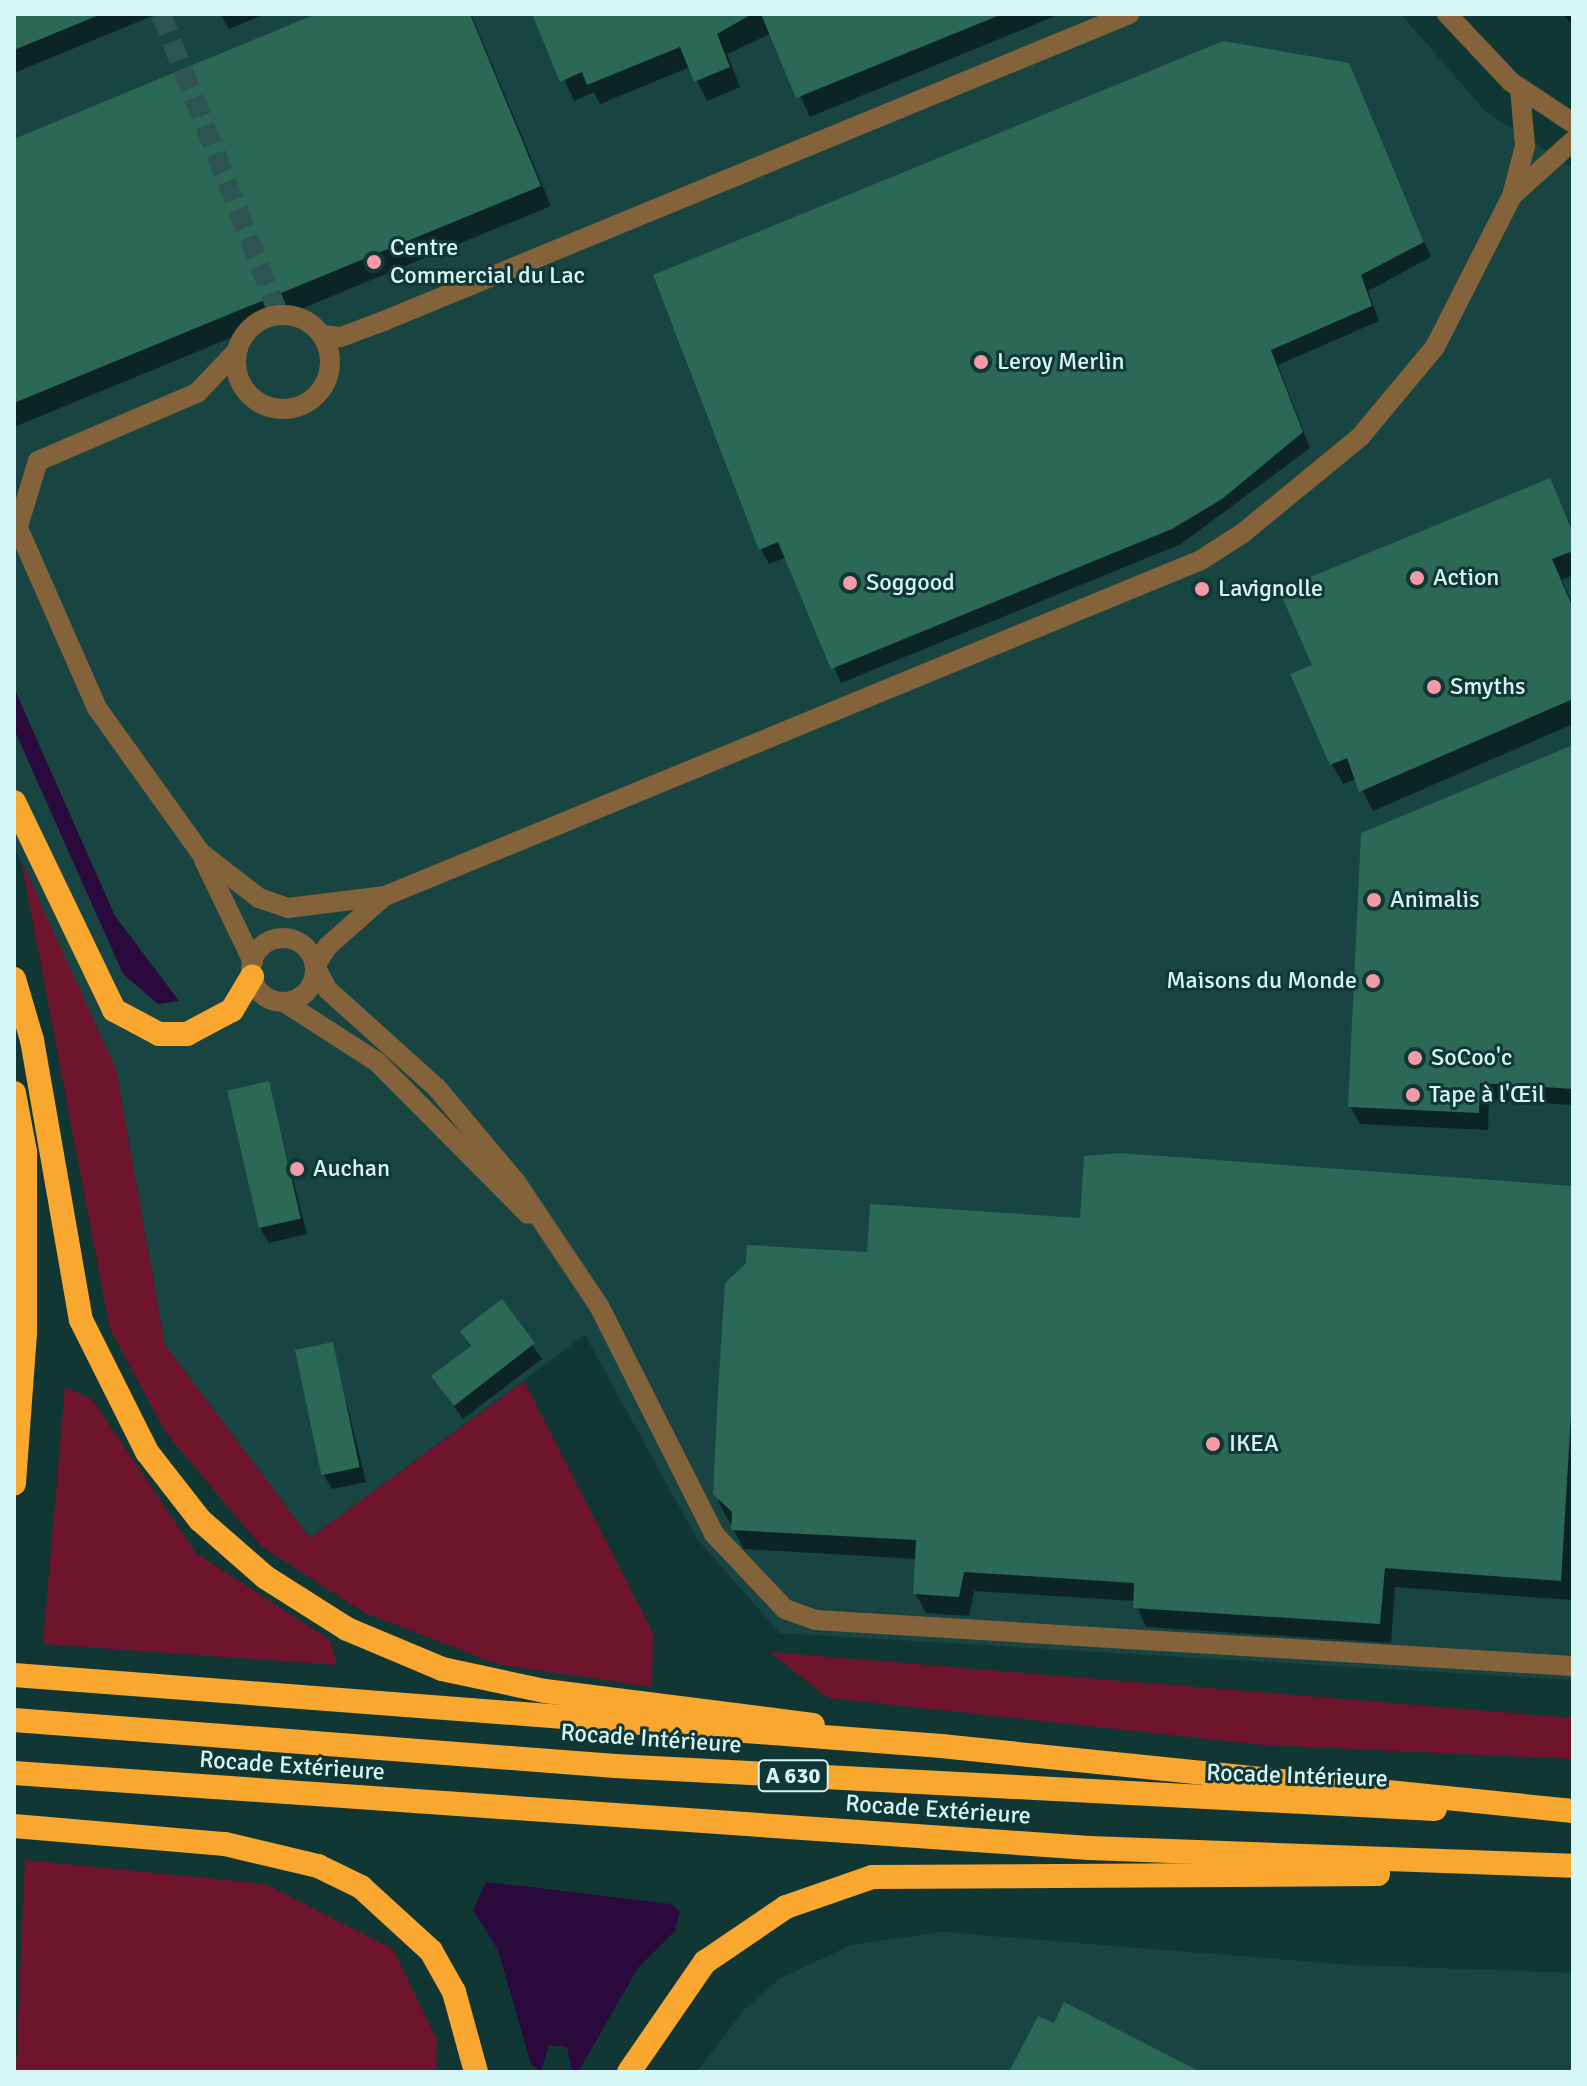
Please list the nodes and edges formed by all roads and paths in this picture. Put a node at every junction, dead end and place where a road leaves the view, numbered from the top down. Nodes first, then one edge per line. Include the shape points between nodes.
1 (1129, 14) edge
2 (1447, 14) edge
3 (1520, 89) junction
4 (1573, 123) edge
5 (1573, 141) edge
6 (1512, 196) junction
7 (322, 335) junction
8 (237, 351) junction
9 (16, 523) edge
10 (14, 802) edge
11 (201, 853) junction
12 (385, 896) junction
13 (315, 966) junction
14 (253, 969) junction
15 (14, 979) edge
16 (284, 1002) junction
17 (14, 1093) edge
18 (540, 1225) junction
19 (14, 1484) edge
20 (1573, 1666) edge
21 (14, 1675) edge
22 (14, 1720) edge
23 (941, 1746) junction
24 (14, 1773) edge
25 (1573, 1812) edge
26 (14, 1826) edge
27 (1573, 1867) edge
28 (476, 2072) edge
29 (629, 2072) edge

1 - 7 street via 386,320 341,337
2 - 3 street
3 - 4 street
3 - 6 street via 1525,146
5 - 6 street
6 - 12 street via 1435,347 1398,398 1307,484 1221,548
7 - 8 street via 305,320 279,315 253,327
7 - 8 street via 331,360 324,386 287,410 245,391
8 - 9 street via 197,393 38,461
9 - 11 street via 97,708
10 - 14 highway via 114,1010 159,1034 187,1034 232,1010
11 - 12 street via 259,898 288,908
11 - 14 street
12 - 13 street via 340,933
13 - 14 street via 306,947 286,938 265,944
13 - 16 street via 304,995
13 - 18 street via 345,1008 479,1135
14 - 16 street via 264,995
15 - 23 highway via 32,1040 81,1320 147,1452 200,1520 265,1577 347,1629 442,1669 545,1691
16 - 18 street via 377,1062
17 - 19 highway via 25,1152 25,1333
18 - 20 street via 599,1306 714,1534 785,1609 830,1621
21 - 23 highway
22 - 25 highway, Rocade Intérieure / A 630 via 615,1766 1249,1803
23 - 25 highway
24 - 27 highway, Rocade Extérieure / A 630 via 1089,1848
26 - 28 highway via 225,1844 318,1866 361,1887 431,1951 454,1992
27 - 29 highway via 1243,1879 872,1877 786,1907 705,1962

